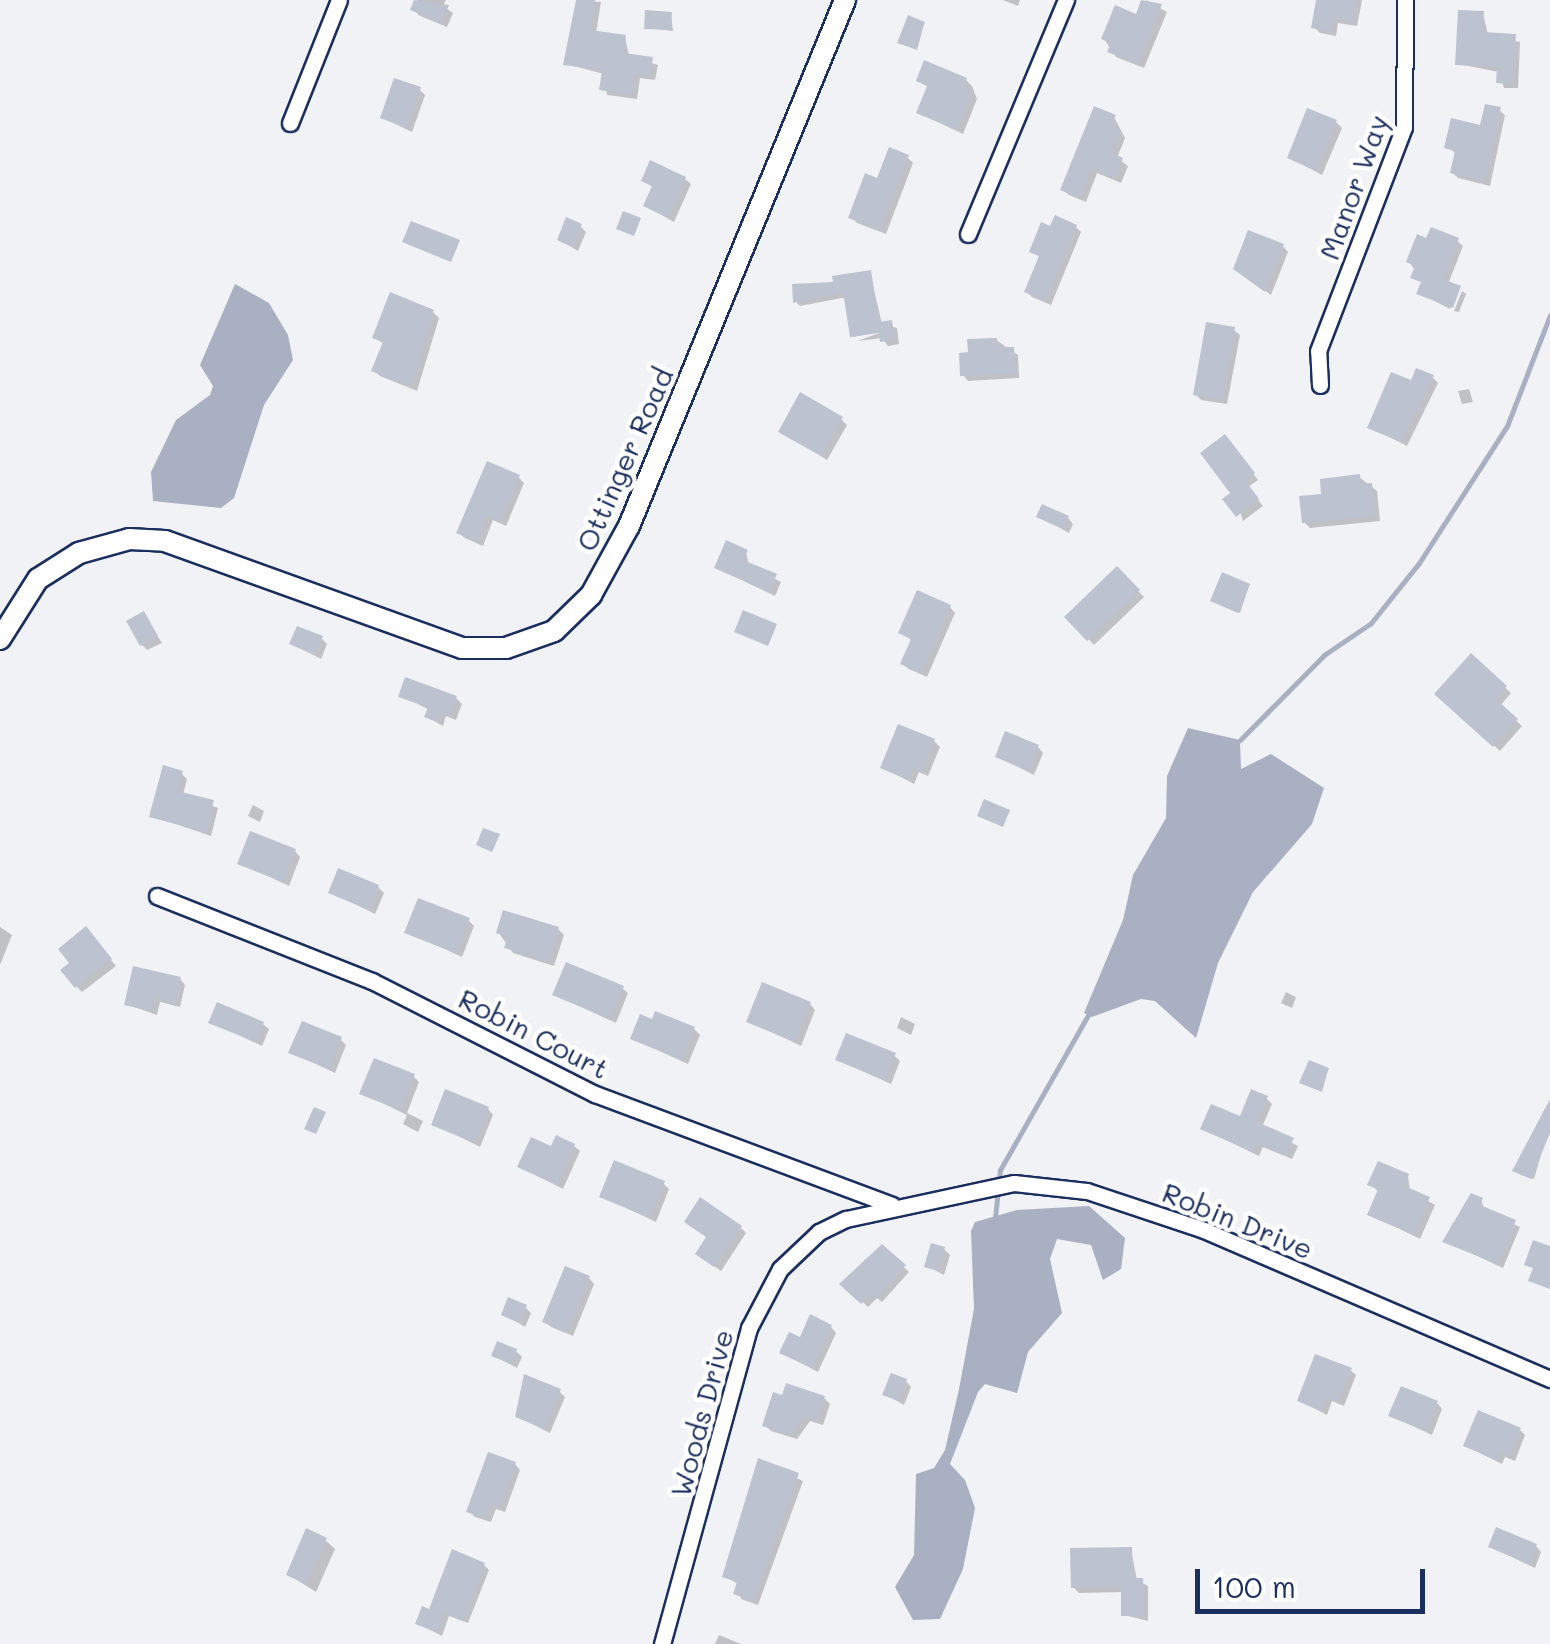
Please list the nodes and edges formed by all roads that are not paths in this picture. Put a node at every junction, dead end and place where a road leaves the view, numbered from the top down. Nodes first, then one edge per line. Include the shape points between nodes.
1 (339, 0) edge
2 (845, 0) edge
3 (1066, 0) edge
4 (1405, 0) edge
5 (290, 122) dead end
6 (968, 234) dead end
7 (1320, 385) dead end
8 (0, 639) edge
9 (157, 896) dead end
10 (892, 1205) junction
11 (1550, 1379) edge
12 (662, 1644) edge

1 - 5 street
2 - 8 street, Ottinger Road via 629,526 591,595 554,631 506,648 462,648 166,540 129,539 78,553 38,579
3 - 6 street
4 - 7 street, Manor Way via 1404,127 1318,351
9 - 10 street, Robin Court via 372,981 595,1094
10 - 11 street, Robin Drive via 1031,1182 1087,1191 1204,1230
10 - 12 street, Woods Drive via 819,1232 780,1269 759,1305 726,1392

